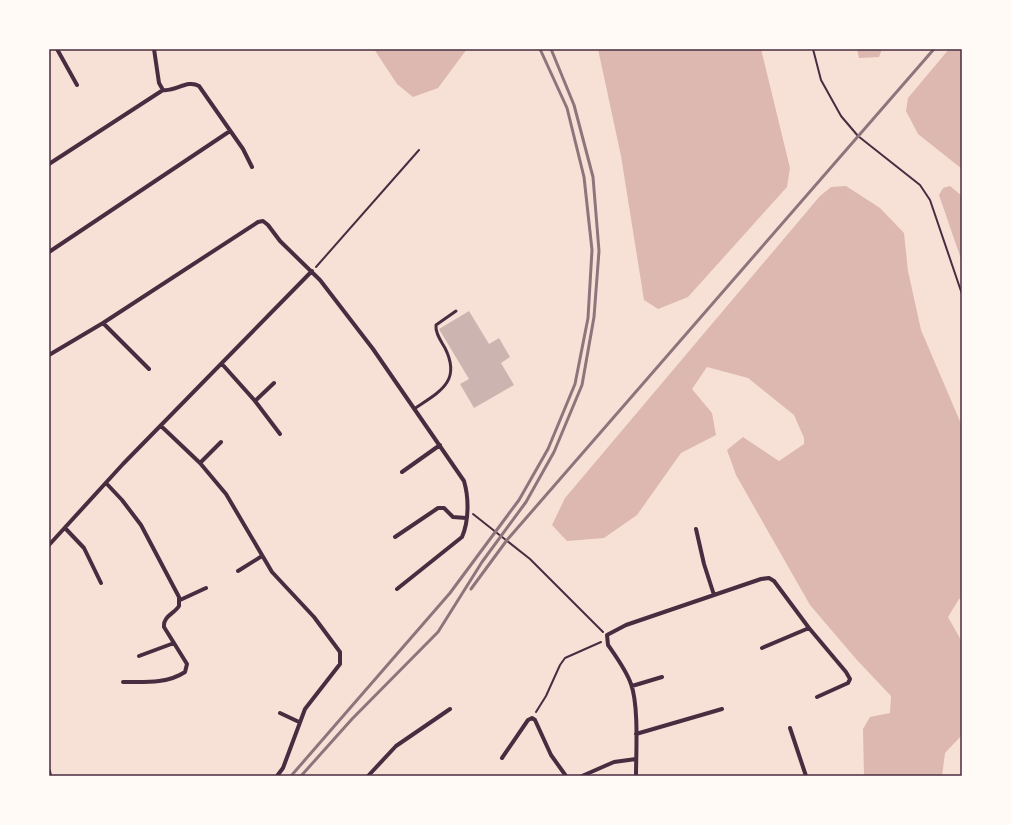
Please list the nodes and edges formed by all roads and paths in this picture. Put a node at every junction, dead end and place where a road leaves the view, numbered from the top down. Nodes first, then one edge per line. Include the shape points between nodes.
1 (57, 49) edge
2 (154, 49) edge
3 (813, 49) edge
4 (77, 85) dead end
5 (163, 90) junction
6 (230, 131) junction
7 (419, 150) dead end
8 (49, 164) edge
9 (252, 167) dead end
10 (49, 252) edge
11 (312, 271) junction
12 (962, 294) edge
13 (456, 311) dead end
14 (103, 323) junction
15 (49, 355) edge
16 (222, 364) junction
17 (149, 370) dead end
18 (274, 383) dead end
19 (255, 401) junction
20 (414, 408) junction
21 (161, 426) junction
22 (280, 434) dead end
23 (220, 442) dead end
24 (440, 445) junction
25 (200, 463) junction
26 (402, 472) dead end
27 (106, 483) junction
28 (467, 511) junction
29 (466, 518) junction
30 (65, 528) junction
31 (696, 529) dead end
32 (394, 537) dead end
33 (49, 545) edge
34 (262, 556) junction
35 (238, 571) dead end
36 (101, 583) dead end
37 (206, 588) dead end
38 (397, 589) dead end
39 (714, 595) junction
40 (180, 600) junction
41 (809, 628) junction
42 (606, 637) junction
43 (174, 643) junction
44 (762, 648) dead end
45 (139, 656) dead end
46 (662, 677) dead end
47 (123, 682) dead end
48 (632, 686) junction
49 (817, 697) dead end
50 (450, 709) dead end
51 (722, 709) dead end
52 (280, 713) dead end
53 (532, 718) junction
54 (299, 722) junction
55 (790, 728) dead end
56 (636, 734) junction
57 (502, 758) dead end
58 (636, 759) junction
59 (49, 771) edge
60 (50, 776) edge
61 (277, 776) edge
62 (368, 776) edge
63 (566, 776) edge
64 (582, 776) edge
65 (636, 776) edge
66 (806, 776) edge

1 - 4 street
2 - 5 street via 159,83
3 - 12 path via 821,80 841,116 858,136 920,186 930,200
5 - 6 street via 169,91 194,83 199,86
5 - 8 street
6 - 9 street
6 - 10 street
7 - 11 path
11 - 14 street via 280,241 268,225 263,221 258,222
11 - 16 street
11 - 20 street via 373,349
13 - 20 lane via 436,325 448,355 450,378 442,389
14 - 15 street
14 - 17 street
16 - 19 street
16 - 21 street
18 - 19 street
19 - 22 street
20 - 24 street
21 - 25 street
21 - 27 street
23 - 25 street
24 - 26 street
24 - 28 street via 464,481
25 - 34 street via 236,508
27 - 30 street
27 - 40 street via 141,525
28 - 29 street
28 - 42 path via 530,559
29 - 32 street via 453,516 444,508 438,508
29 - 38 street via 462,537
30 - 33 street
30 - 36 street via 84,548
31 - 39 street
34 - 35 street
34 - 54 street via 278,581 314,617 340,652 340,664 311,700
37 - 40 street
39 - 41 street via 769,578 774,581
39 - 42 street via 626,624
40 - 43 street via 177,610 166,618 164,623
41 - 44 street
41 - 49 street via 850,679 848,683
42 - 48 street
42 - 53 path via 565,658
43 - 45 street
43 - 47 street via 187,664 185,672 170,680
46 - 48 street
48 - 56 street
50 - 62 street via 396,746
51 - 56 street
52 - 54 street
53 - 57 street
53 - 63 street via 551,756
54 - 61 street via 283,768
55 - 66 street
56 - 58 street
58 - 64 street via 614,762
58 - 65 street
59 - 60 street

